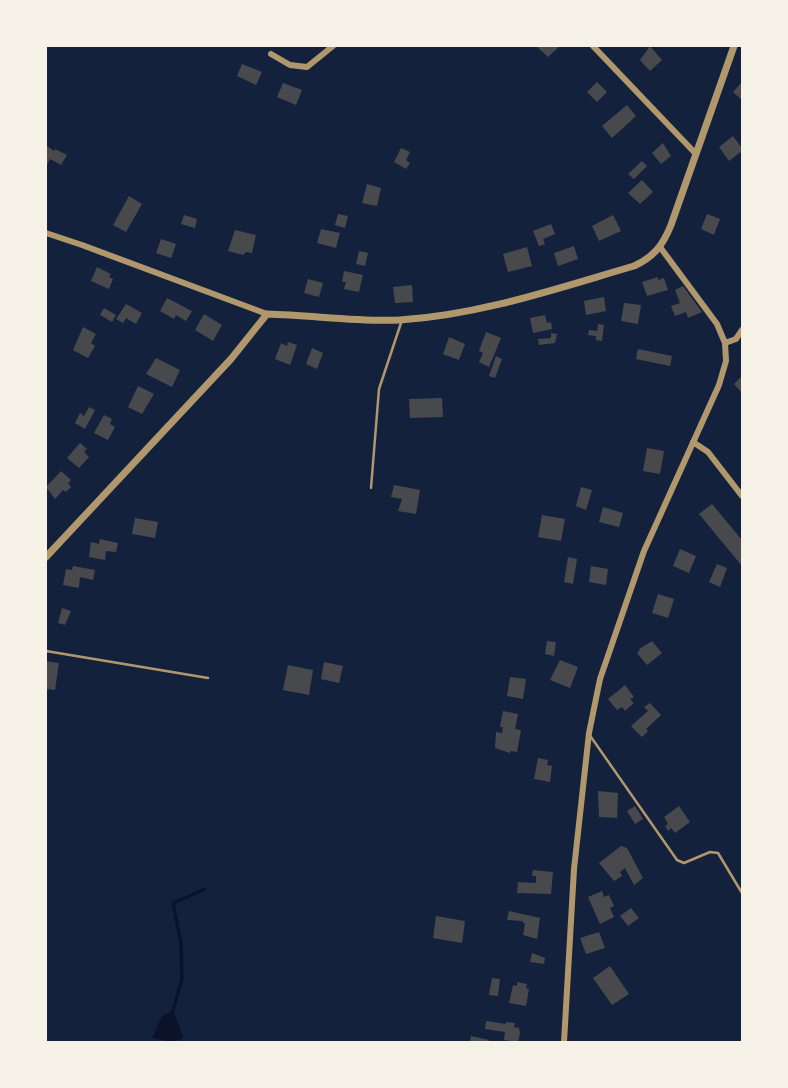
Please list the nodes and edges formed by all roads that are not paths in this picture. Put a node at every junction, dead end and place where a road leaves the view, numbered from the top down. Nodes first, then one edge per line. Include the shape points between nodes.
1 (333, 46) edge
2 (593, 46) edge
3 (734, 46) edge
4 (271, 54) dead end
5 (696, 154) junction
6 (46, 233) edge
7 (660, 247) junction
8 (267, 314) junction
9 (402, 320) junction
10 (743, 330) edge
11 (725, 344) junction
12 (693, 442) junction
13 (370, 488) dead end
14 (743, 496) edge
15 (46, 557) edge
16 (46, 651) edge
17 (208, 678) dead end
18 (589, 733) junction
19 (743, 893) edge
20 (564, 1042) edge

1 - 4 street via 307,67 290,65
2 - 5 street
3 - 5 street
5 - 7 street
6 - 8 street
7 - 9 street via 634,267 518,299
7 - 11 street via 717,324
8 - 9 street
8 - 15 street via 231,359
9 - 13 lane via 379,389
10 - 11 street
11 - 12 street via 722,376
12 - 14 street via 708,452
12 - 18 street via 628,594 600,679
16 - 17 lane
18 - 19 lane via 677,860 684,863 718,853
18 - 20 street via 574,869

